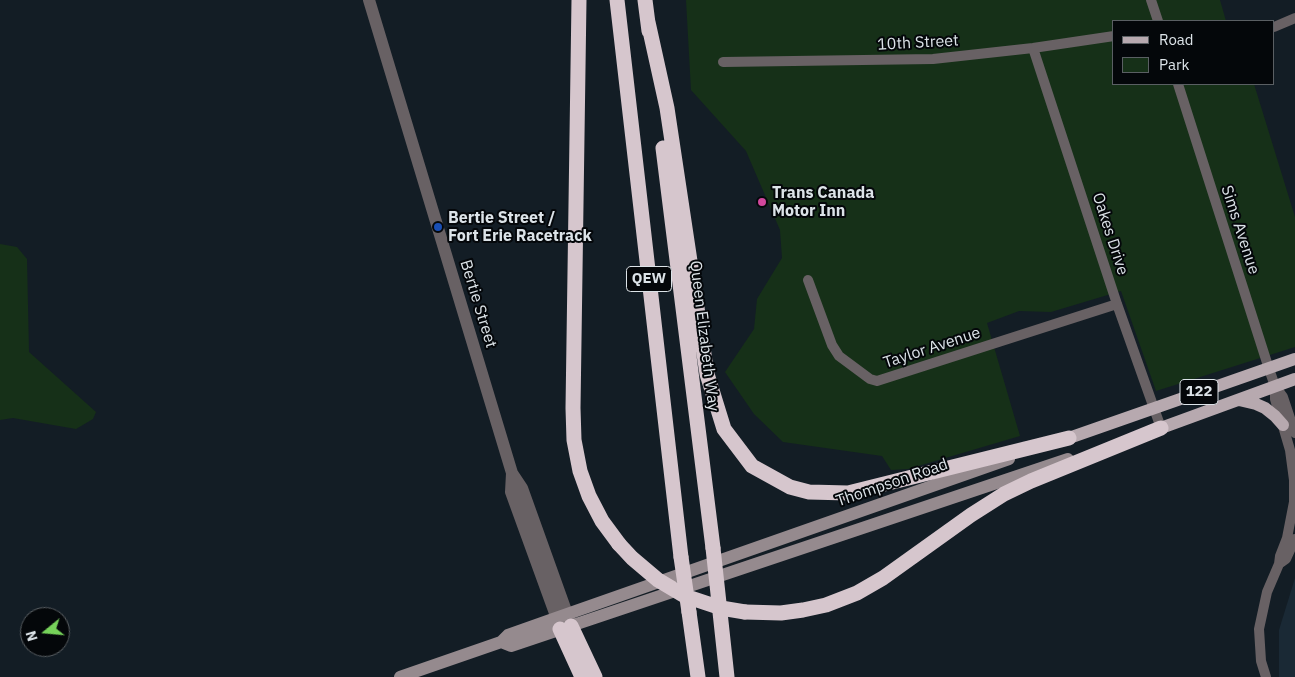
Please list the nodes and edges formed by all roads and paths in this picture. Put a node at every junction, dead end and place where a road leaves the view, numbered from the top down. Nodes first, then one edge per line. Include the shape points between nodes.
1 (369, 0) edge
2 (579, 0) edge
3 (617, 0) edge
4 (645, 0) edge
5 (1151, 0) edge
6 (1295, 18) edge
7 (1158, 20) edge
8 (648, 22) junction
9 (1275, 26) edge
10 (1112, 36) edge
11 (1033, 48) junction
12 (723, 62) dead end
13 (1178, 85) edge
14 (808, 280) dead end
15 (1117, 304) junction
16 (1295, 359) edge
17 (1269, 369) junction
18 (1295, 379) edge
19 (1275, 386) junction
20 (1238, 400) junction
21 (1154, 407) junction
22 (1283, 425) junction
23 (1161, 428) junction
24 (1295, 433) edge
25 (1069, 438) junction
26 (1295, 539) edge
27 (1279, 564) junction
28 (564, 622) junction
29 (400, 677) edge
30 (582, 677) edge
31 (595, 677) edge
32 (698, 677) edge
33 (727, 677) edge
34 (1266, 677) edge

1 - 28 street, Bertie Street via 512,473 522,488
2 - 23 highway, bridge via 574,440 580,471 602,521 632,558 658,580 685,596 745,612 781,613 826,605 883,578 1004,494
3 - 32 highway, QEW, bridge via 681,557
4 - 8 highway, Queen Elizabeth Way / QEW
5 - 7 street
6 - 9 street
8 - 25 highway via 667,108 707,374 724,429 752,466 790,487 809,492 848,493
8 - 33 highway, Queen Elizabeth Way / QEW, bridge
10 - 11 street, 10th Street
11 - 12 street, 10th Street via 933,59
11 - 15 street, Oakes Drive
13 - 17 street, Sims Avenue
14 - 15 street, Taylor Avenue via 839,356 870,379 878,381
15 - 21 street, Oakes Drive
16 - 17 main road, Thompson Road / 122
17 - 19 street, Sims Avenue
17 - 21 main road, Thompson Road / 122
18 - 19 main road, Thompson Road / 122
19 - 20 main road, Thompson Road / 122
19 - 22 street, Sims Avenue via 1275,399
19 - 24 street, Sims Avenue via 1283,397
20 - 22 main road via 1265,408
20 - 23 main road, Thompson Road / 122
21 - 23 street, Oakes Drive
21 - 25 main road, Thompson Road / 122
22 - 27 street, Sims Avenue via 1290,450 1294,502
23 - 28 main road, Thompson Road / 122
25 - 28 main road, Thompson Road / 122
26 - 27 street, Sims Avenue via 1286,559
27 - 34 street, Sims Avenue via 1267,592 1259,629
28 - 29 main road, Thompson Road / 122 via 511,646 501,642
28 - 30 highway
28 - 31 highway

